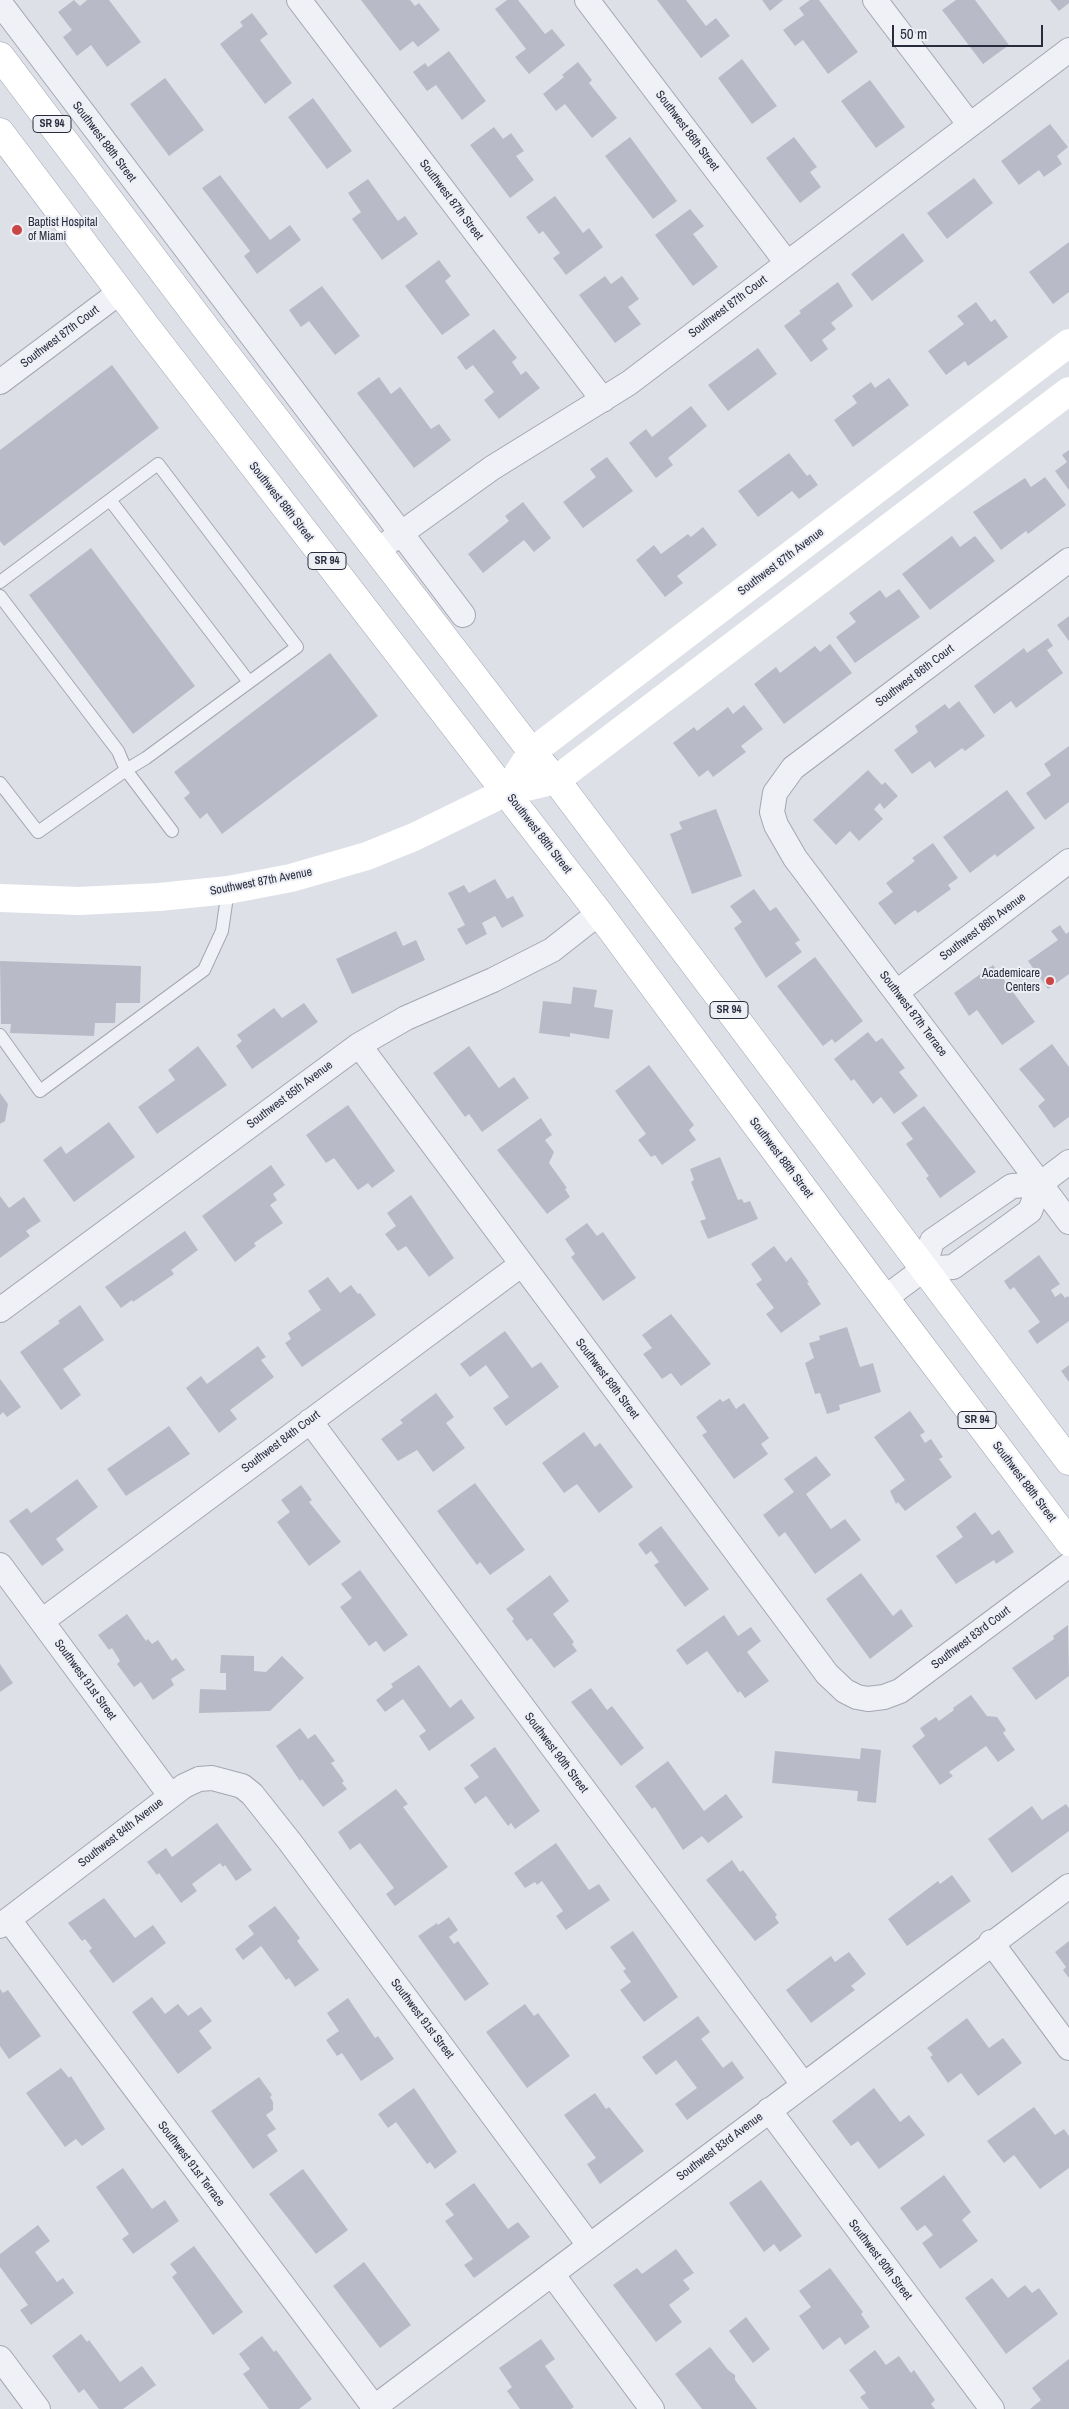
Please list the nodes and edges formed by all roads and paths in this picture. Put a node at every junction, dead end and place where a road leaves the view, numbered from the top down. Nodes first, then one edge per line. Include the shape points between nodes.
1 (299, 0) edge
2 (587, 0) edge
3 (876, 0) edge
4 (0, 3) edge
5 (1069, 50) edge
6 (0, 57) edge
7 (970, 125) junction
8 (0, 132) edge
9 (787, 262) junction
10 (120, 292) junction
11 (1069, 343) edge
12 (0, 382) edge
13 (1069, 391) edge
14 (603, 400) junction
15 (110, 500) junction
16 (402, 533) junction
17 (378, 550) junction
18 (1069, 560) edge
19 (0, 582) edge
20 (0, 596) edge
21 (463, 615) dead end
22 (249, 682) junction
23 (532, 752) junction
24 (126, 770) junction
25 (556, 780) junction
26 (0, 783) edge
27 (506, 792) junction
28 (773, 801) joint
29 (172, 831) dead end
30 (1069, 861) edge
31 (228, 890) junction
32 (0, 898) edge
33 (600, 913) junction
34 (897, 992) junction
35 (0, 1035) edge
36 (359, 1045) junction
37 (1069, 1162) edge
38 (1040, 1184) junction
39 (1069, 1222) edge
40 (522, 1264) junction
41 (924, 1269) junction
42 (885, 1298) junction
43 (0, 1310) edge
44 (310, 1421) junction
45 (1069, 1461) edge
46 (1069, 1542) edge
47 (1069, 1564) edge
48 (0, 1565) edge
49 (42, 1622) junction
50 (868, 1698) joint
51 (252, 1794) joint
52 (170, 1795) junction
53 (1069, 1886) edge
54 (4, 1923) edge
55 (991, 1942) junction
56 (1069, 2048) edge
57 (803, 2084) junction
58 (768, 2110) junction
59 (589, 2245) junction
60 (552, 2274) junction
61 (0, 2358) edge
62 (373, 2408) edge
63 (38, 2409) edge
64 (652, 2409) edge
65 (992, 2409) edge

1 - 14 street, Southwest 87th Street
2 - 9 street, Southwest 86th Street
3 - 7 street
4 - 16 street, Southwest 88th Street
5 - 7 street, Southwest 87th Court
6 - 17 main road, SR 94
7 - 9 street, Southwest 87th Court
8 - 10 main road, Southwest 88th Street / SR 94
9 - 14 street, Southwest 87th Court
10 - 12 street, Southwest 87th Court
10 - 27 main road, Southwest 88th Street / SR 94
11 - 23 main road, Southwest 87th Avenue
13 - 25 main road, Southwest 87th Avenue
14 - 16 street, Southwest 87th Court via 492,468
15 - 19 lane
15 - 22 lane
15 - 22 lane via 158,464 296,647
16 - 17 street, Southwest 87th Court
16 - 21 street, Southwest 88th Street
17 - 23 main road, SR 94
18 - 28 street, Southwest 86th Court via 794,768 780,785
20 - 24 lane via 118,751
22 - 24 lane
23 - 25 main road, SR 94
23 - 27 main road, Southwest 87th Avenue
24 - 26 lane via 38,832
24 - 29 lane
25 - 27 main road, Southwest 87th Avenue
25 - 41 main road, SR 94
27 - 31 main road, Southwest 87th Avenue via 367,856 299,876
27 - 33 main road, Southwest 88th Street / SR 94
28 - 34 street, Southwest 87th Terrace via 776,825 795,858
30 - 34 street, Southwest 86th Avenue
31 - 32 main road, Southwest 87th Avenue via 79,901
31 - 35 lane via 222,931 204,970 40,1091
33 - 36 street, Southwest 85th Avenue via 552,950 406,1018
33 - 42 main road, Southwest 88th Street / SR 94
34 - 38 street, Southwest 87th Terrace
36 - 40 street, Southwest 89th Street
36 - 43 street, Southwest 85th Avenue
37 - 38 street
38 - 39 street, Southwest 87th Terrace
38 - 41 street via 1030,1211 952,1267
38 - 41 street via 1012,1186 932,1240
40 - 44 street, Southwest 84th Court
40 - 50 street, Southwest 89th Street via 828,1674 845,1691 856,1697
41 - 42 street
41 - 45 main road, SR 94
42 - 46 main road, Southwest 88th Street / SR 94
44 - 49 street, Southwest 84th Court
44 - 57 street, Southwest 90th Street
47 - 50 street, Southwest 83rd Court via 900,1690 884,1697
48 - 49 street, Southwest 91st Street
49 - 52 street, Southwest 91st Street
51 - 52 street, Southwest 84th Avenue via 234,1783 212,1778 199,1779
51 - 59 street, Southwest 91st Street
52 - 54 street, Southwest 84th Avenue
53 - 55 street, Southwest 83rd Avenue
54 - 62 street, Southwest 91st Terrace
55 - 56 street
55 - 57 street, Southwest 83rd Avenue
57 - 58 street, Southwest 83rd Avenue
58 - 59 street, Southwest 83rd Avenue
58 - 65 street, Southwest 90th Street
59 - 60 street, Southwest 83rd Avenue
60 - 62 street, Southwest 83rd Avenue
60 - 64 street
61 - 63 street

